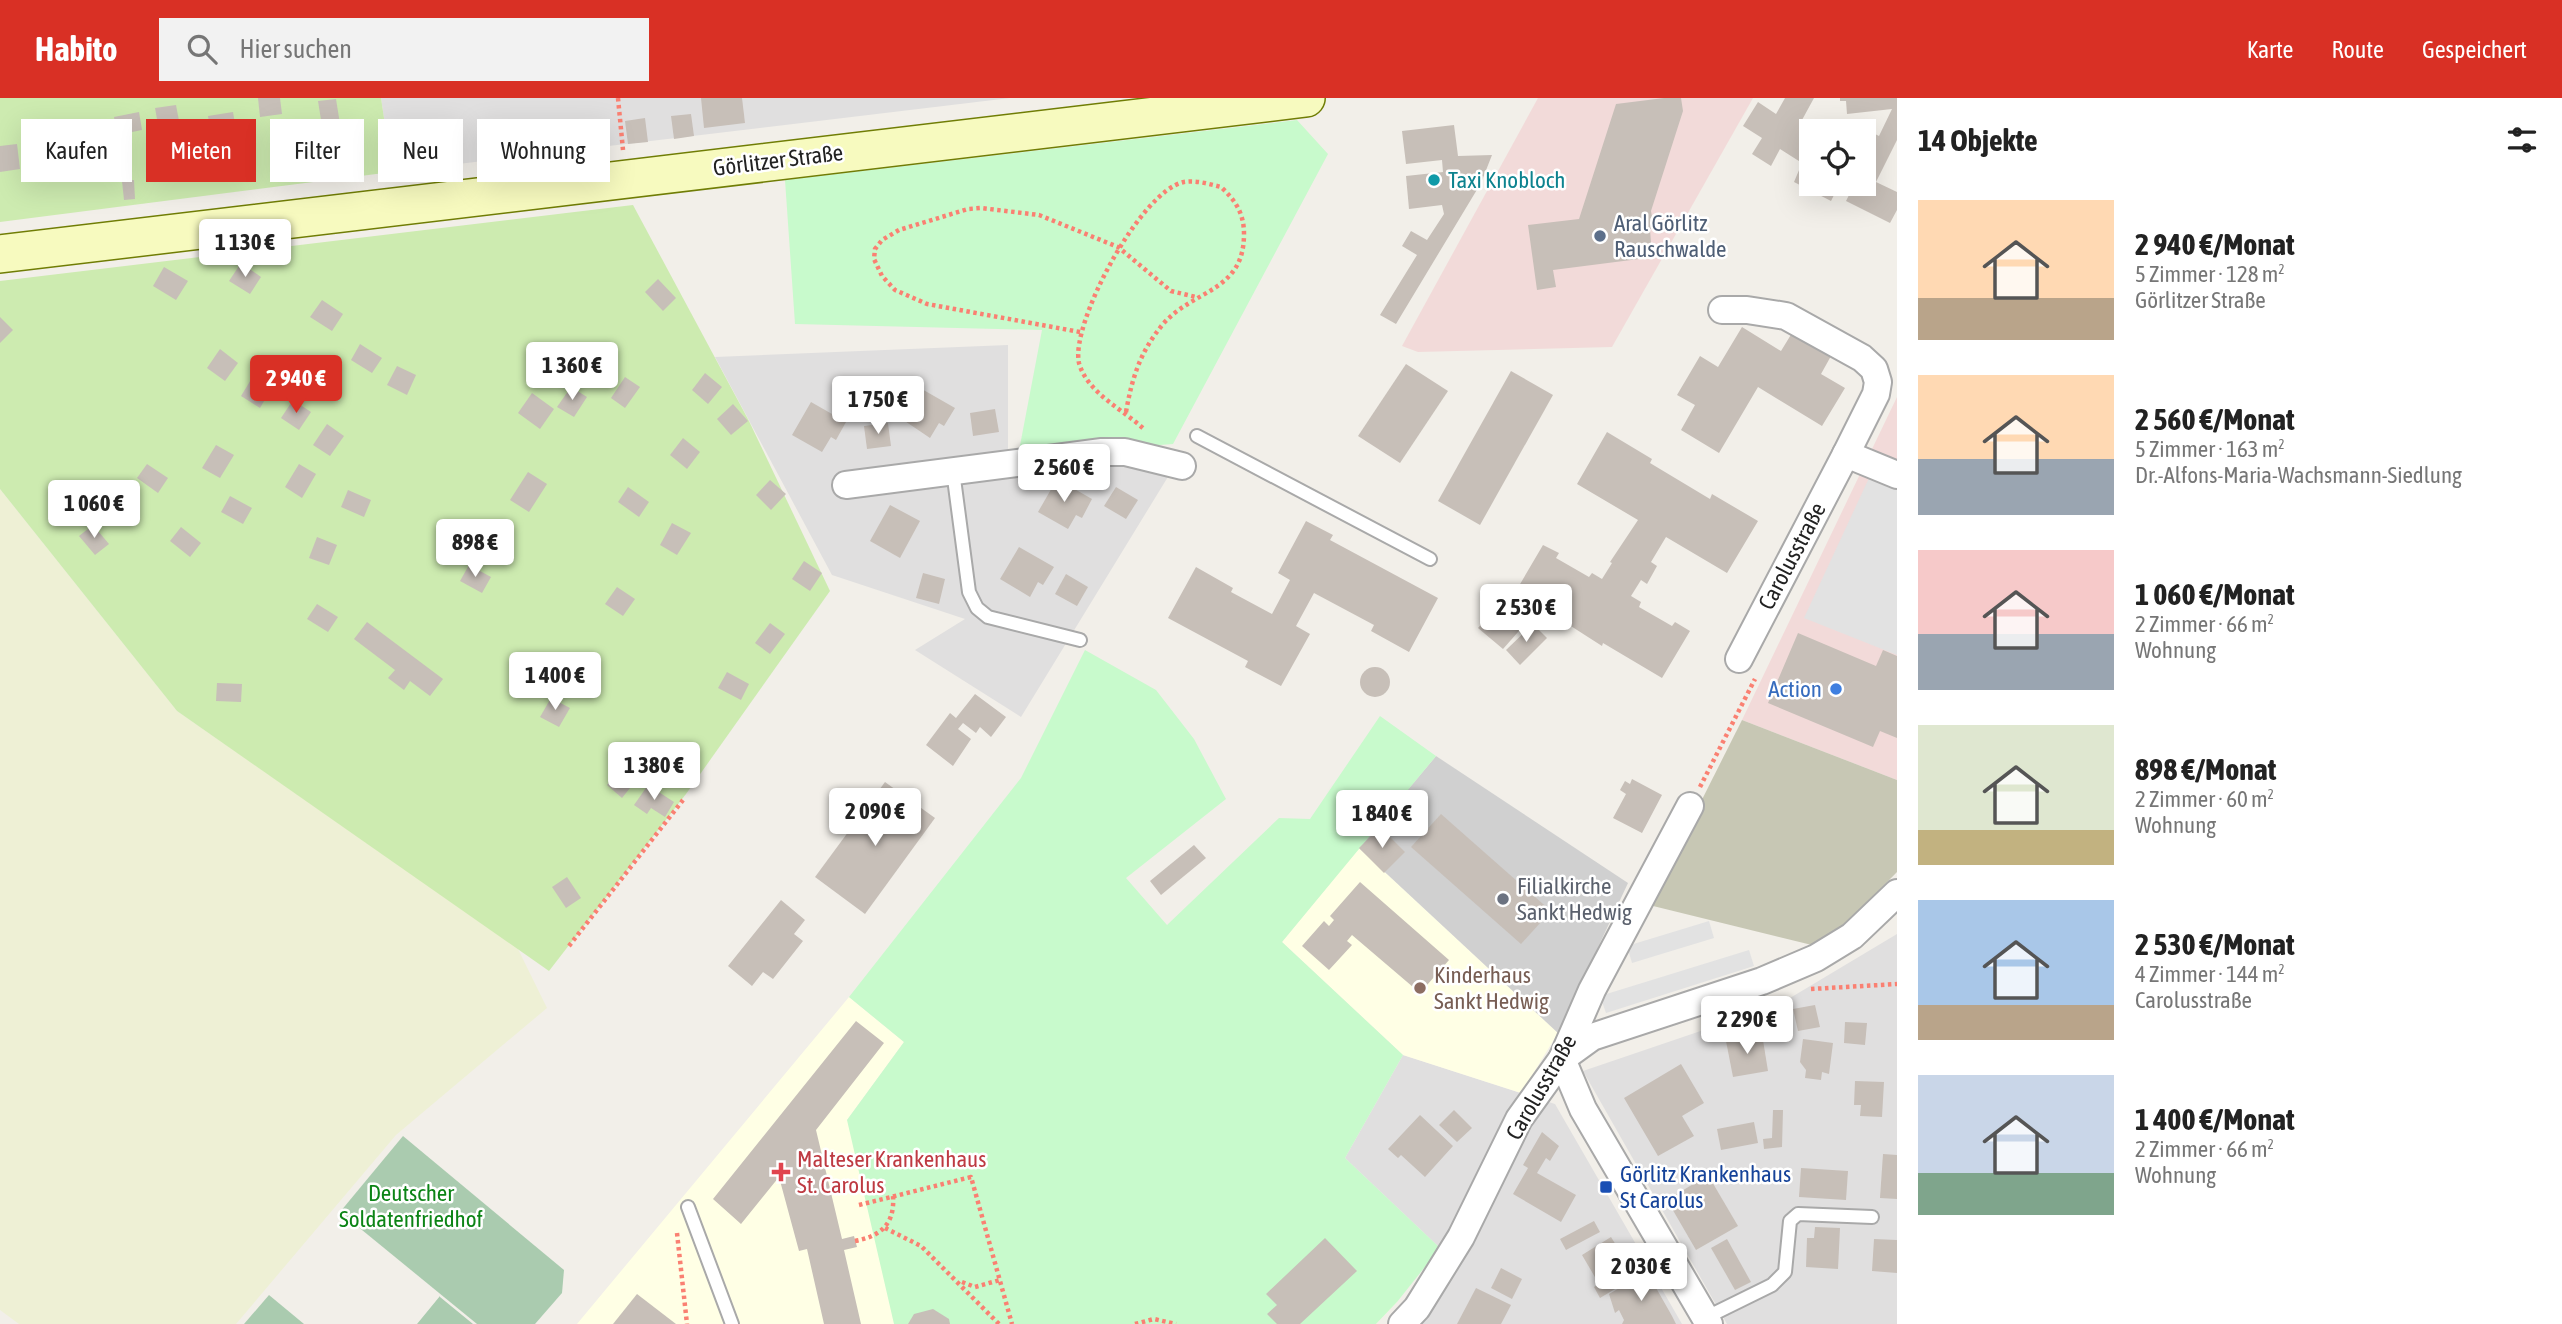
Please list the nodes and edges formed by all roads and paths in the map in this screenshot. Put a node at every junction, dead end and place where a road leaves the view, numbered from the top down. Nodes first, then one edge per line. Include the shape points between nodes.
1 (618, 98) edge
2 (1306, 98) edge
3 (626, 178) junction
4 (1118, 247) junction
5 (0, 254) edge
6 (1196, 298) junction
7 (1722, 310) dead end
8 (1080, 332) junction
9 (1126, 412) junction
10 (1197, 436) dead end
11 (1846, 454) junction
12 (1170, 463) joint
13 (953, 471) junction
14 (1897, 475) edge
15 (846, 485) dead end
16 (1430, 559) dead end
17 (1080, 640) dead end
18 (1739, 659) dead end
19 (683, 800) dead end
20 (1690, 806) dead end
21 (1897, 893) edge
22 (569, 946) dead end
23 (1790, 969) junction
24 (1897, 984) edge
25 (1562, 1059) junction
26 (893, 1196) junction
27 (859, 1205) dead end
28 (688, 1208) dead end
29 (1872, 1217) dead end
30 (676, 1226) dead end
31 (885, 1228) junction
32 (855, 1241) dead end
33 (955, 1277) junction
34 (1000, 1280) junction
35 (1707, 1321) edge
36 (687, 1324) edge
37 (732, 1324) edge
38 (999, 1324) edge
39 (1012, 1324) edge
40 (1135, 1324) edge
41 (1176, 1324) edge
42 (1402, 1324) edge

1 - 3 path
2 - 3 street, Görlitzer Straße
3 - 5 street, Görlitzer Straße
4 - 6 path via 1171,291
4 - 6 path via 1150,203 1164,192 1183,182 1221,187 1240,210 1243,251 1228,278
4 - 8 path
4 - 8 path via 1039,215 981,208 918,222 882,240 875,249 874,259 895,290 927,304
6 - 9 path via 1165,322 1143,352 1132,375
7 - 11 street, Carolusstraße via 1786,316 1874,369 1876,394
8 - 9 path via 1080,365 1089,384
9 - 12 path
10 - 16 lane
11 - 14 street
11 - 18 street, Carolusstraße
12 - 13 street via 1125,452 1102,452
13 - 15 street
13 - 17 lane via 969,592 977,608 988,617
19 - 22 path
20 - 25 street, Carolusstraße via 1592,990
21 - 23 street via 1852,936
23 - 24 path via 1799,990
23 - 25 street via 1592,1037
25 - 35 street via 1583,1109
25 - 42 street, Carolusstraße via 1519,1119 1461,1237
26 - 27 path
26 - 31 path via 893,1212
26 - 34 path via 971,1177
28 - 37 lane
29 - 35 lane via 1798,1214 1790,1221 1785,1272 1772,1285
30 - 36 path
31 - 32 path via 878,1235
31 - 33 path via 916,1243
33 - 34 path via 975,1287
33 - 38 path
34 - 39 path
40 - 41 path via 1154,1319

